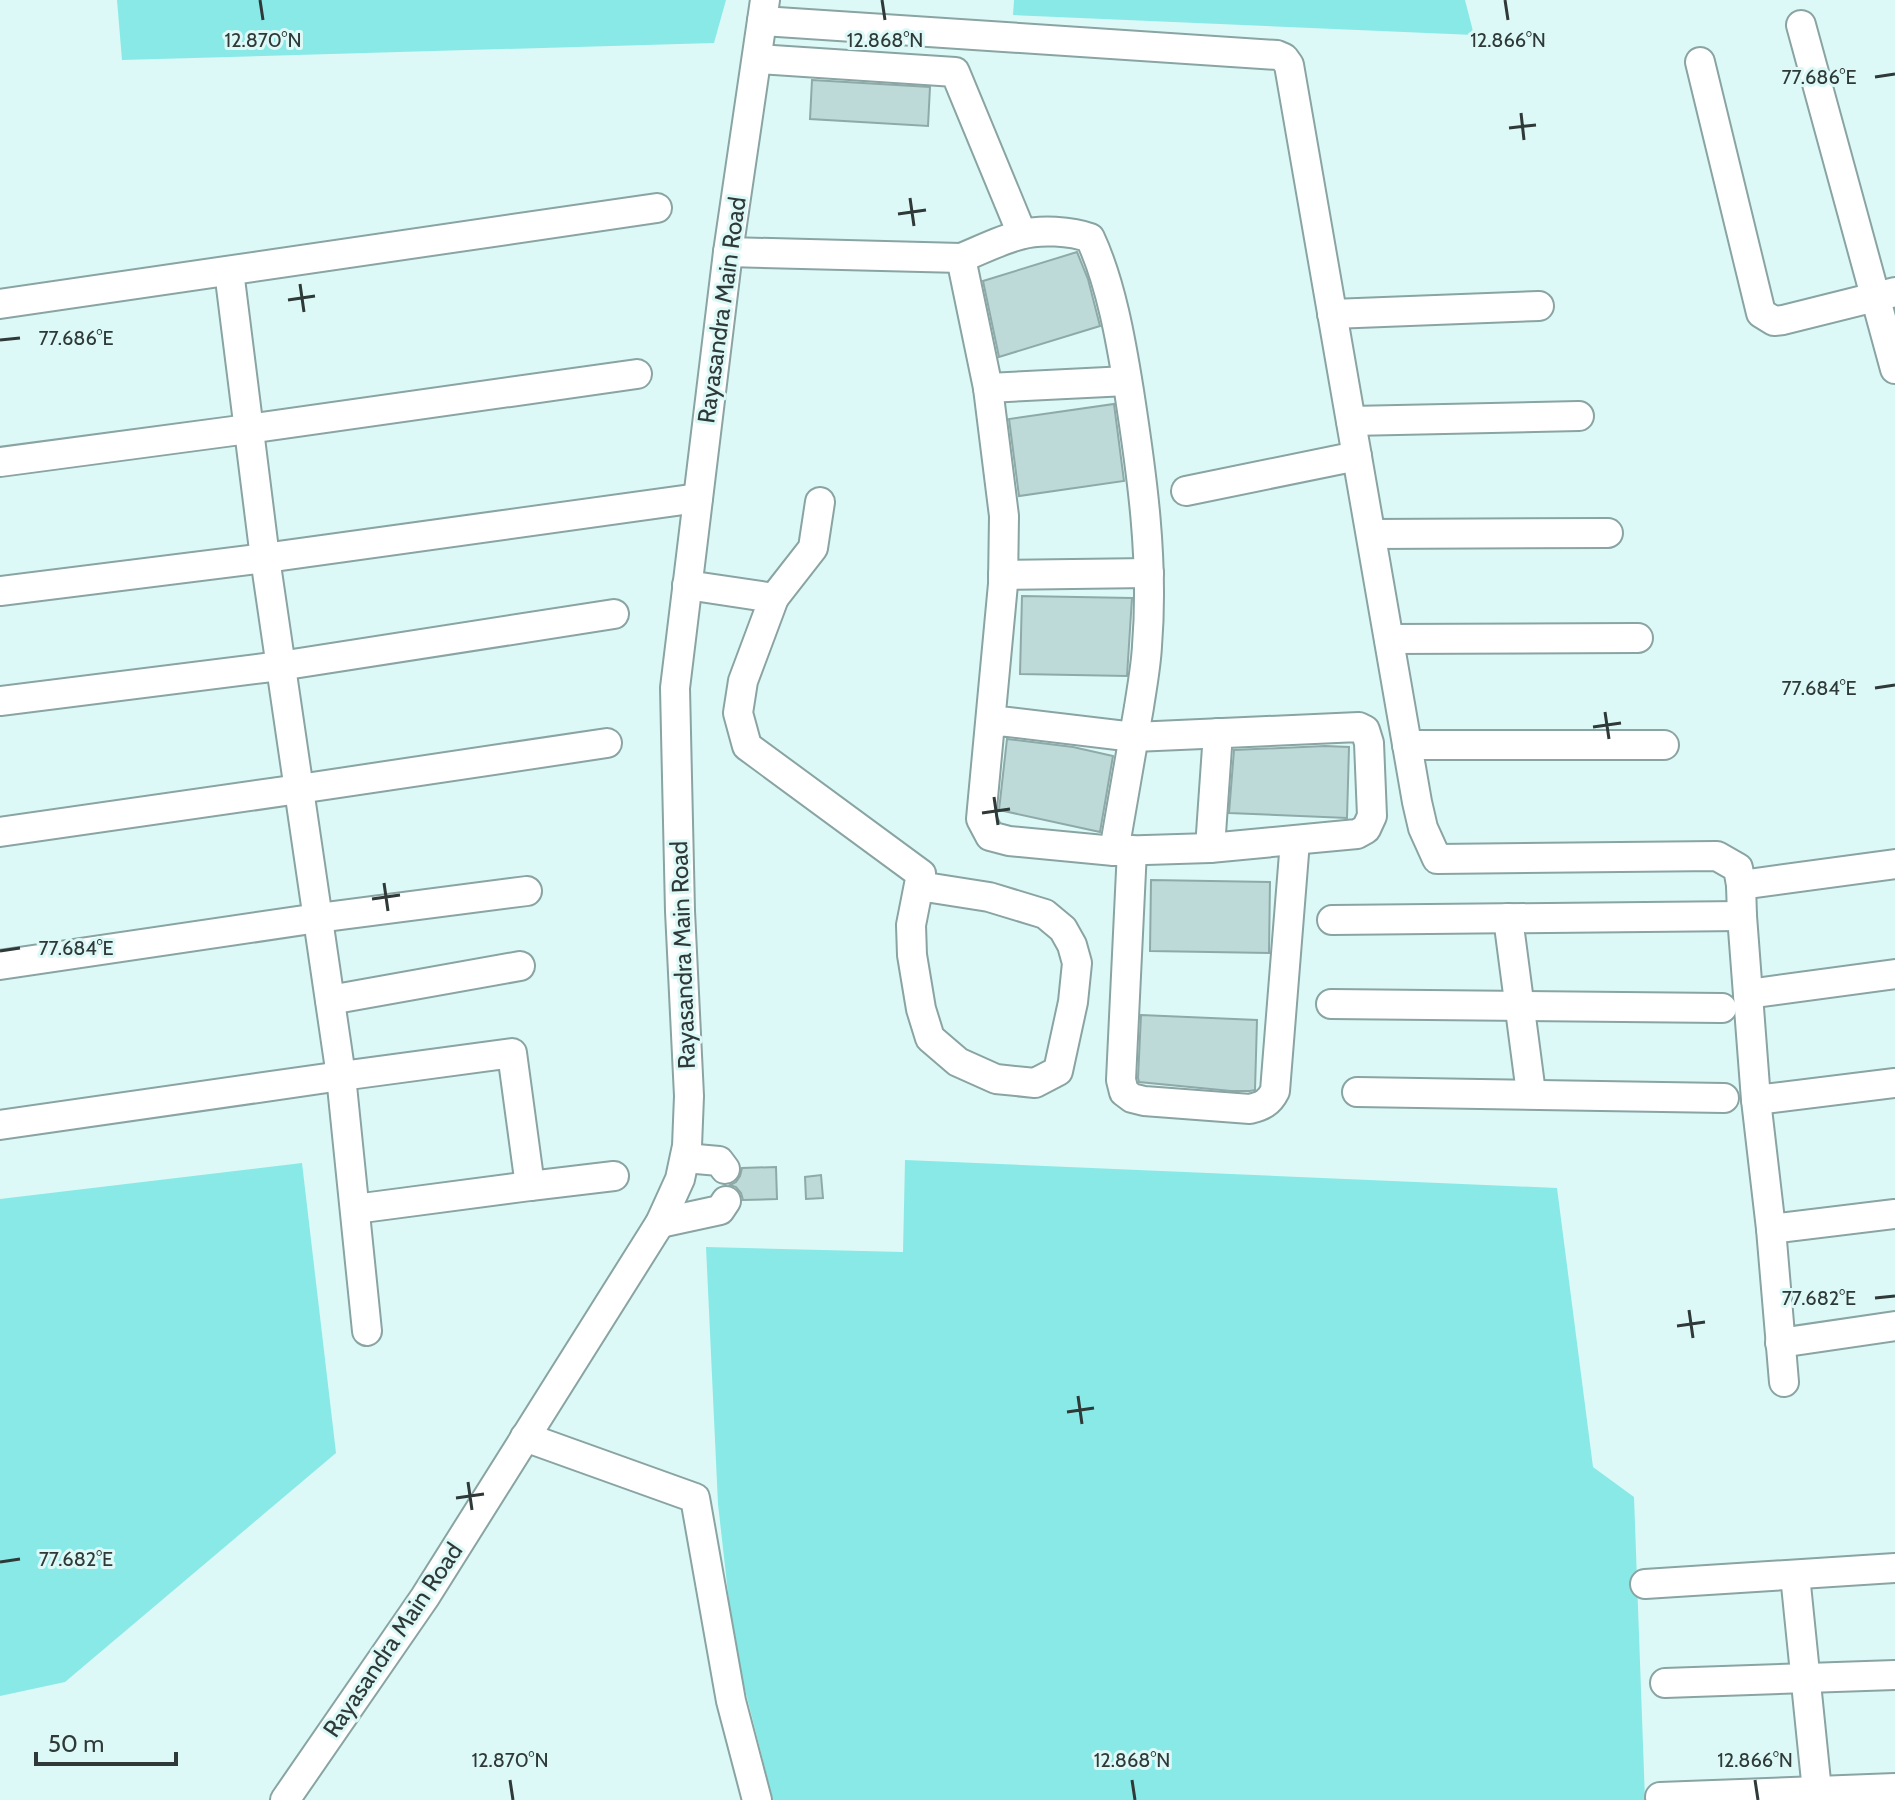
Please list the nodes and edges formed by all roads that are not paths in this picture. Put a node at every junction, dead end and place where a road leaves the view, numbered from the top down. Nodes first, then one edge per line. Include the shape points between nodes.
1 (763, 10) edge
2 (1801, 25) dead end
3 (757, 59) junction
4 (1700, 62) dead end
5 (657, 208) dead end
6 (1022, 234) junction
7 (728, 252) junction
8 (961, 258) junction
9 (229, 271) junction
10 (1885, 294) edge
11 (0, 304) edge
12 (1539, 306) dead end
13 (1332, 314) junction
14 (1895, 369) edge
15 (637, 374) dead end
16 (1127, 381) junction
17 (988, 388) junction
18 (1579, 416) dead end
19 (1351, 421) junction
20 (248, 429) junction
21 (1357, 456) junction
22 (0, 462) edge
23 (1186, 491) dead end
24 (698, 498) junction
25 (820, 502) dead end
26 (1608, 533) dead end
27 (1371, 534) junction
28 (265, 558) junction
29 (1149, 573) junction
30 (1003, 575) junction
31 (687, 585) junction
32 (0, 591) edge
33 (774, 598) junction
34 (614, 614) dead end
35 (1638, 638) dead end
36 (1389, 639) junction
37 (280, 666) junction
38 (0, 701) edge
39 (991, 720) junction
40 (1218, 733) junction
41 (1134, 737) junction
42 (607, 743) dead end
43 (1407, 745) junction
44 (1664, 745) dead end
45 (299, 789) junction
46 (0, 832) edge
47 (1295, 841) junction
48 (1210, 848) junction
49 (1123, 850) junction
50 (1895, 864) edge
51 (1741, 885) junction
52 (919, 886) junction
53 (527, 891) dead end
54 (1742, 916) junction
55 (318, 918) junction
56 (1508, 918) junction
57 (1332, 920) dead end
58 (0, 965) edge
59 (520, 966) dead end
60 (1895, 974) edge
61 (1748, 994) junction
62 (330, 1000) junction
63 (1331, 1004) dead end
64 (1520, 1007) junction
65 (1722, 1008) dead end
66 (341, 1076) junction
67 (1895, 1083) edge
68 (1357, 1092) dead end
69 (1531, 1093) junction
70 (1724, 1098) dead end
71 (1756, 1100) junction
72 (0, 1125) edge
73 (685, 1158) junction
74 (725, 1169) dead end
75 (614, 1176) dead end
76 (530, 1186) junction
77 (726, 1201) dead end
78 (355, 1209) junction
79 (1895, 1214) edge
80 (660, 1223) junction
81 (1771, 1229) junction
82 (1895, 1326) edge
83 (367, 1331) dead end
84 (1780, 1343) junction
85 (1784, 1382) dead end
86 (525, 1437) junction
87 (1895, 1568) edge
88 (1795, 1575) junction
89 (1645, 1584) dead end
90 (1895, 1675) edge
91 (1806, 1678) junction
92 (1665, 1683) dead end
93 (1817, 1791) junction
94 (1887, 1792) edge
95 (1660, 1797) dead end
96 (285, 1800) edge
97 (757, 1800) edge

1 - 3 street, Rayasandra Main Road
1 - 13 street via 1284,58
2 - 10 street
3 - 6 street via 955,72
3 - 7 street, Rayasandra Main Road
4 - 10 street via 1761,313 1783,320
5 - 9 street
6 - 8 street
6 - 16 street via 1062,232 1090,238
7 - 8 street
7 - 24 street, Rayasandra Main Road
8 - 17 street
9 - 11 street
9 - 20 street
10 - 14 street
12 - 13 street
13 - 19 street
15 - 20 street
16 - 17 street
16 - 29 street
17 - 30 street via 1004,516
18 - 19 street
19 - 21 street
20 - 22 street
20 - 28 street
21 - 23 street
21 - 27 street
24 - 28 street
24 - 31 street, Rayasandra Main Road
25 - 33 street via 813,548
26 - 27 street
27 - 36 street
28 - 32 street
28 - 37 street
29 - 30 street
29 - 41 street via 1147,649
30 - 39 street
31 - 33 street
31 - 73 street, Rayasandra Main Road via 675,688 689,1096
33 - 52 street via 743,681 738,713 747,746 921,874
34 - 37 street
35 - 36 street
36 - 43 street
37 - 38 street
37 - 45 street
39 - 41 street
39 - 49 street via 981,819 990,836
40 - 41 street
40 - 47 street via 1351,726 1365,730 1372,816 1366,829
40 - 48 street
41 - 49 street
42 - 45 street
43 - 44 street
43 - 51 street via 1423,828 1437,859 1717,856 1738,868
45 - 46 street
45 - 55 street
47 - 48 street
47 - 49 street via 1275,1091 1271,1100 1250,1109 1144,1101 1124,1092
48 - 49 street
50 - 51 street
51 - 54 street
52 - 52 street via 911,925 912,955 930,1038 958,1062 996,1079 1035,1083 1058,1071 1077,963 1063,929 1045,914 989,897
53 - 55 street
54 - 56 street
54 - 61 street
55 - 58 street
55 - 62 street
56 - 57 street
56 - 64 street
59 - 62 street
60 - 61 street
61 - 71 street
62 - 66 street
63 - 64 street
64 - 65 street
64 - 69 street
66 - 72 street
66 - 76 street via 512,1053
66 - 78 street
67 - 71 street
68 - 69 street
69 - 70 street
71 - 81 street
73 - 74 street via 719,1161
73 - 80 street, Rayasandra Main Road
75 - 76 street
76 - 78 street
77 - 80 street via 720,1210
78 - 83 street
79 - 81 street
80 - 86 street, Rayasandra Main Road
81 - 84 street
82 - 84 street
84 - 85 street
86 - 96 street, Rayasandra Main Road via 425,1597
86 - 97 street via 695,1498 731,1701
87 - 88 street
88 - 89 street
88 - 91 street
90 - 91 street
91 - 92 street
91 - 93 street
93 - 94 street
93 - 95 street

